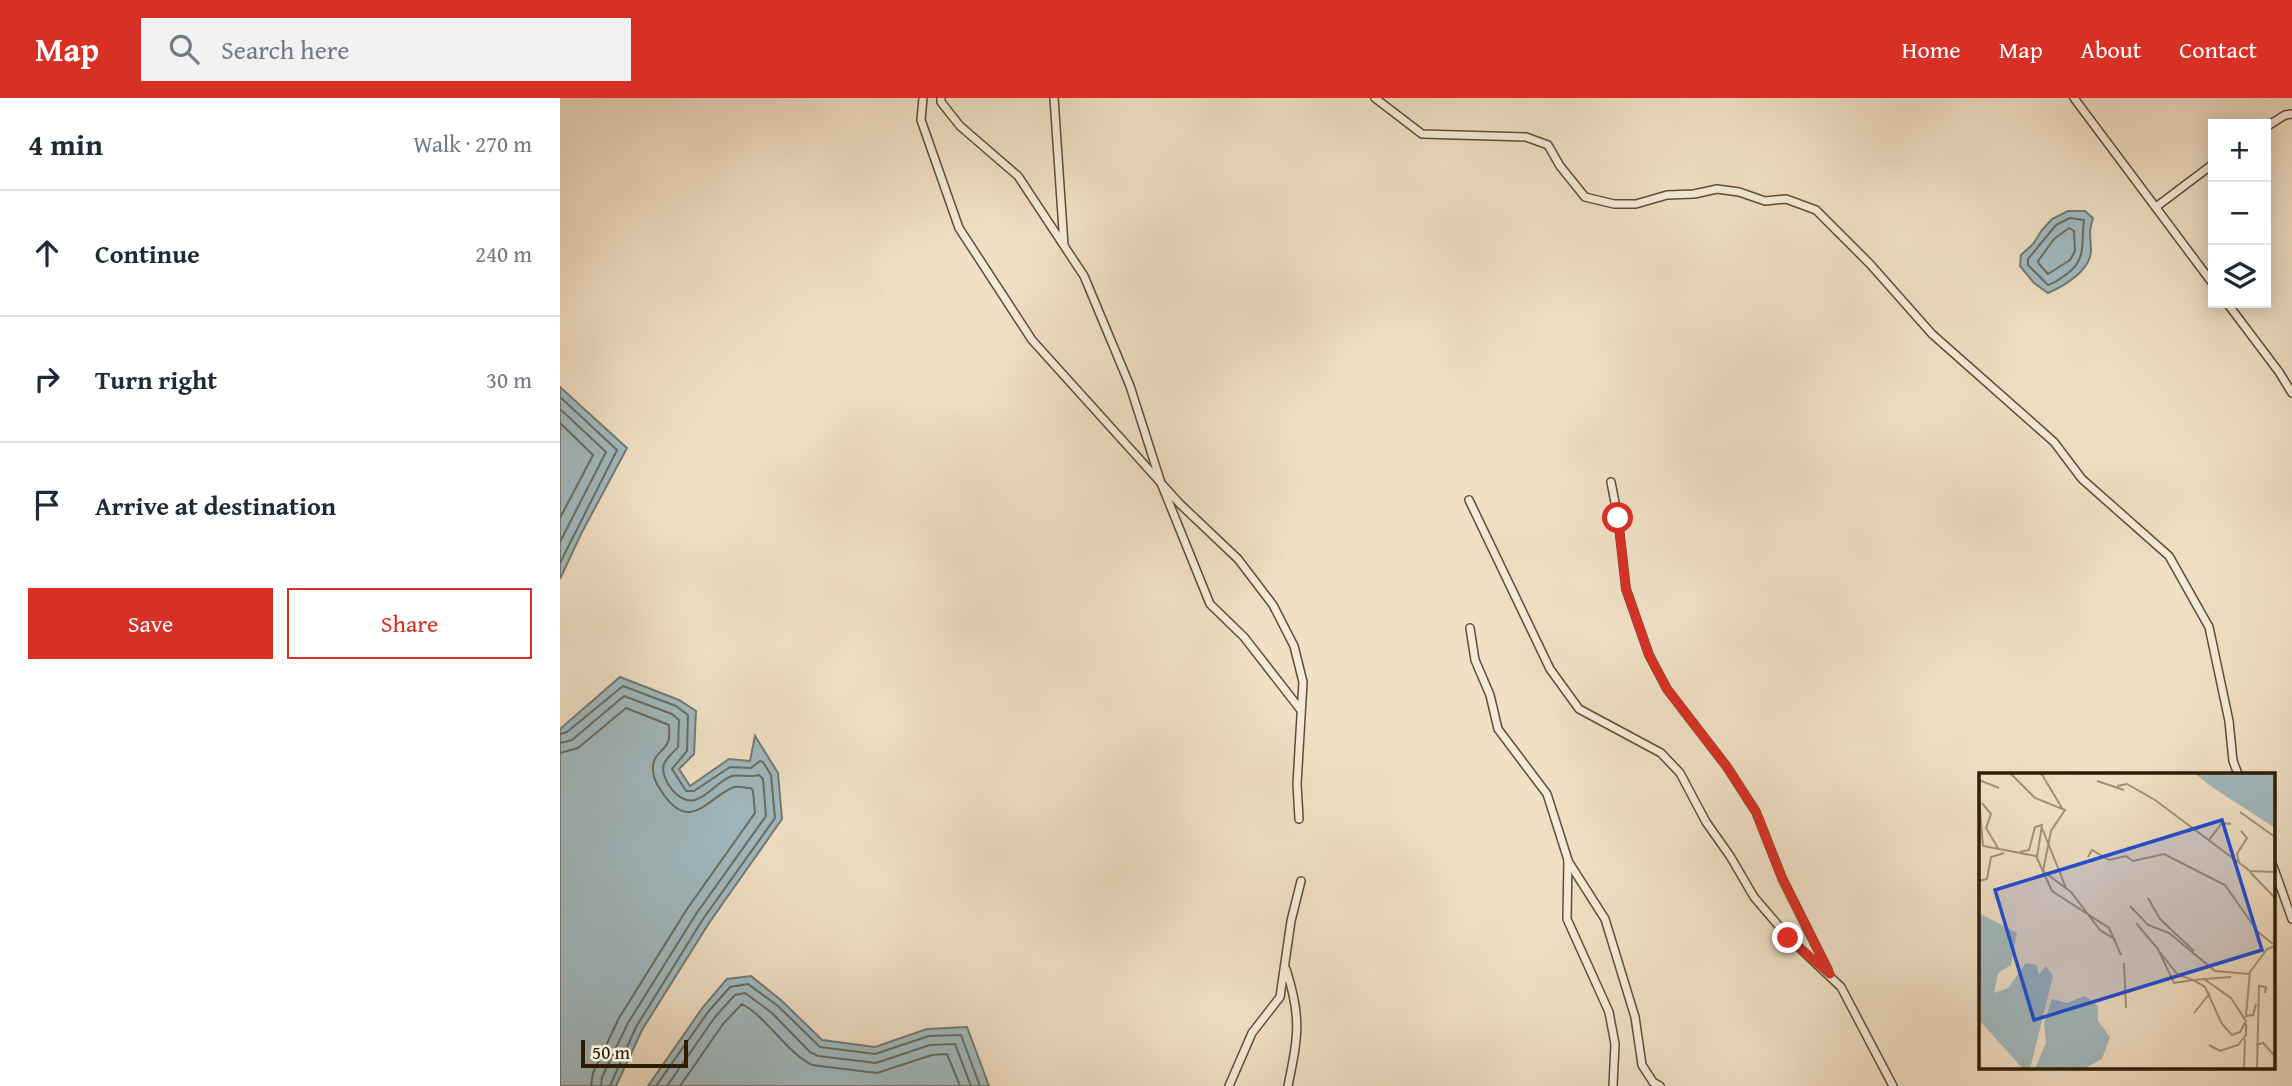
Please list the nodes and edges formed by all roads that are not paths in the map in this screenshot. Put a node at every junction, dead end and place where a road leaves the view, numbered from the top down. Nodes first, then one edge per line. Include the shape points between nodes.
1 (1054, 98) edge
2 (1375, 98) edge
3 (2074, 98) edge
4 (923, 99) edge
5 (941, 100) edge
6 (2292, 114) edge
7 (2271, 124) edge
8 (2208, 168) edge
9 (2156, 207) junction
10 (1064, 245) junction
11 (2208, 277) edge
12 (2231, 308) edge
13 (2292, 393) edge
14 (1611, 482) dead end
15 (1161, 483) junction
16 (1469, 500) dead end
17 (1470, 628) dead end
18 (1301, 710) junction
19 (2237, 773) edge
20 (1299, 819) dead end
21 (1568, 860) junction
22 (2274, 869) edge
23 (1301, 881) dead end
24 (2292, 919) edge
25 (1284, 965) junction
26 (1830, 974) junction
27 (1229, 1086) edge
28 (1288, 1086) edge
29 (1613, 1086) edge
30 (1660, 1086) edge
31 (1893, 1086) edge

1 - 10 lane
2 - 19 lane via 1422,134 1526,137 1548,145 1585,197 1604,202 1636,204 1717,189 1765,201 1786,199 1816,210 1932,334 2053,442 2082,480 2169,556 2209,627
3 - 9 lane
4 - 5 lane
4 - 15 lane via 921,120 960,228 1032,340
5 - 10 lane via 961,126 1018,176
6 - 7 lane
8 - 9 lane
9 - 11 lane
10 - 15 lane via 1084,276 1130,386
12 - 13 lane
14 - 26 lane via 1626,589 1649,655 1667,689 1756,812 1782,878
15 - 18 lane via 1210,604 1244,637
15 - 18 lane via 1238,559 1273,605 1294,646 1303,682
16 - 26 lane via 1550,670 1579,709 1661,753 1680,773 1754,897 1788,938
17 - 21 lane via 1475,660 1498,729 1547,794
18 - 20 lane
21 - 29 lane via 1567,919 1609,1012 1615,1044
21 - 30 lane via 1605,919 1635,1017 1642,1065
22 - 24 lane
23 - 25 lane
25 - 27 lane via 1280,997 1252,1033
25 - 28 lane via 1296,998 1298,1036
26 - 31 lane

